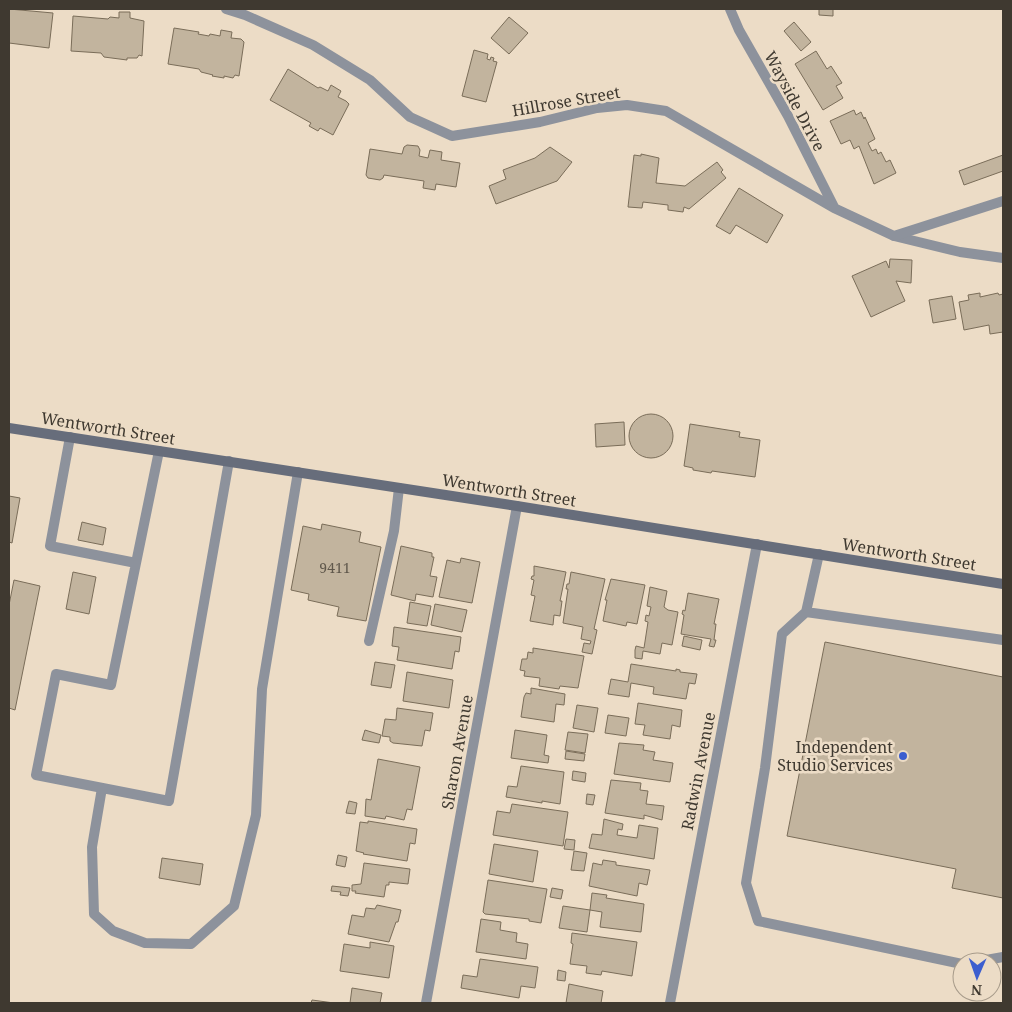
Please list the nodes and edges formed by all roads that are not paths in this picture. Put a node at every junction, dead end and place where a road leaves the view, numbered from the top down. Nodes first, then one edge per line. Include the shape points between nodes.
1 (226, 9) edge
2 (730, 9) edge
3 (1003, 201) edge
4 (834, 208) junction
5 (894, 236) junction
6 (1003, 258) edge
7 (9, 428) edge
8 (70, 437) junction
9 (160, 451) junction
10 (229, 461) junction
11 (298, 472) junction
12 (399, 488) junction
13 (517, 506) junction
14 (757, 544) junction
15 (819, 554) junction
16 (136, 563) junction
17 (1003, 584) edge
18 (806, 612) junction
19 (369, 640) dead end
20 (1003, 640) edge
21 (102, 788) junction
22 (952, 962) edge
23 (426, 1003) edge
24 (670, 1003) edge

1 - 4 street, Hillrose Street via 313,45 370,80 410,117 452,136 627,104 666,111
2 - 4 street, Wayside Drive
3 - 5 street
4 - 5 street, Hillrose Street
5 - 6 street, Hillrose Street via 960,252
7 - 8 main road, Wentworth Street
8 - 9 main road, Wentworth Street
8 - 16 street via 50,546
9 - 10 main road, Wentworth Street
9 - 16 street
10 - 11 main road, Wentworth Street
10 - 21 street via 169,801
11 - 12 main road, Wentworth Street
11 - 21 street via 262,689 256,815 234,906 191,944 145,943 113,931 94,914 92,847
12 - 13 main road, Wentworth Street
12 - 19 street via 394,531
13 - 14 main road, Wentworth Street
13 - 23 street, Sharon Avenue
14 - 15 main road, Wentworth Street
14 - 24 street, Radwin Avenue
15 - 17 main road, Wentworth Street
15 - 18 street
16 - 21 street via 111,685 56,674 36,775
18 - 20 street
18 - 22 street via 782,634 746,883 758,921

